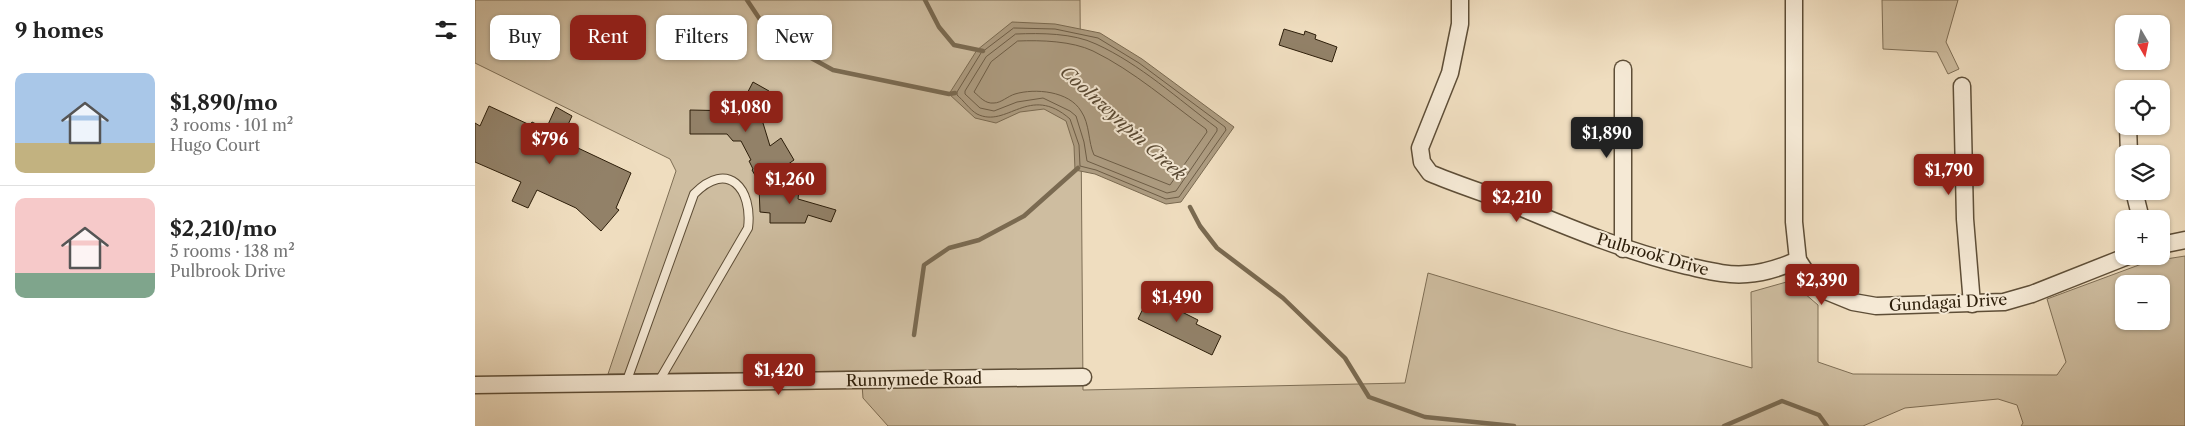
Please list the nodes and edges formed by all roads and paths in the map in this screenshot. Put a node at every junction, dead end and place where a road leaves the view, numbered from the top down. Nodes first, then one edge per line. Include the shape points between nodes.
1 (1460, 0) edge
2 (1794, 0) edge
3 (1623, 69) dead end
4 (1962, 86) dead end
5 (2185, 240) edge
6 (2170, 243) edge
7 (1623, 249) junction
8 (1798, 260) junction
9 (2115, 261) edge
10 (1972, 304) junction
11 (1083, 377) dead end
12 (659, 381) junction
13 (626, 383) junction
14 (475, 384) edge

1 - 7 street, Pulbrook Drive via 1456,50 1420,148 1422,162 1430,173 1445,180 1470,187
2 - 8 street via 1794,222
3 - 7 street
4 - 10 street via 1965,219
5 - 6 street
7 - 8 street, Pulbrook Drive via 1714,272 1746,275 1775,270
8 - 10 street, Gundagai Drive via 1809,277 1827,291 1853,302 1876,306
9 - 10 street, Gundagai Drive via 2032,294 2003,302
11 - 12 street, Runnymede Road
12 - 13 street, Runnymede Road
12 - 13 lane via 748,228 745,194 739,185 726,178 705,182 694,194
13 - 14 street, Runnymede Road

